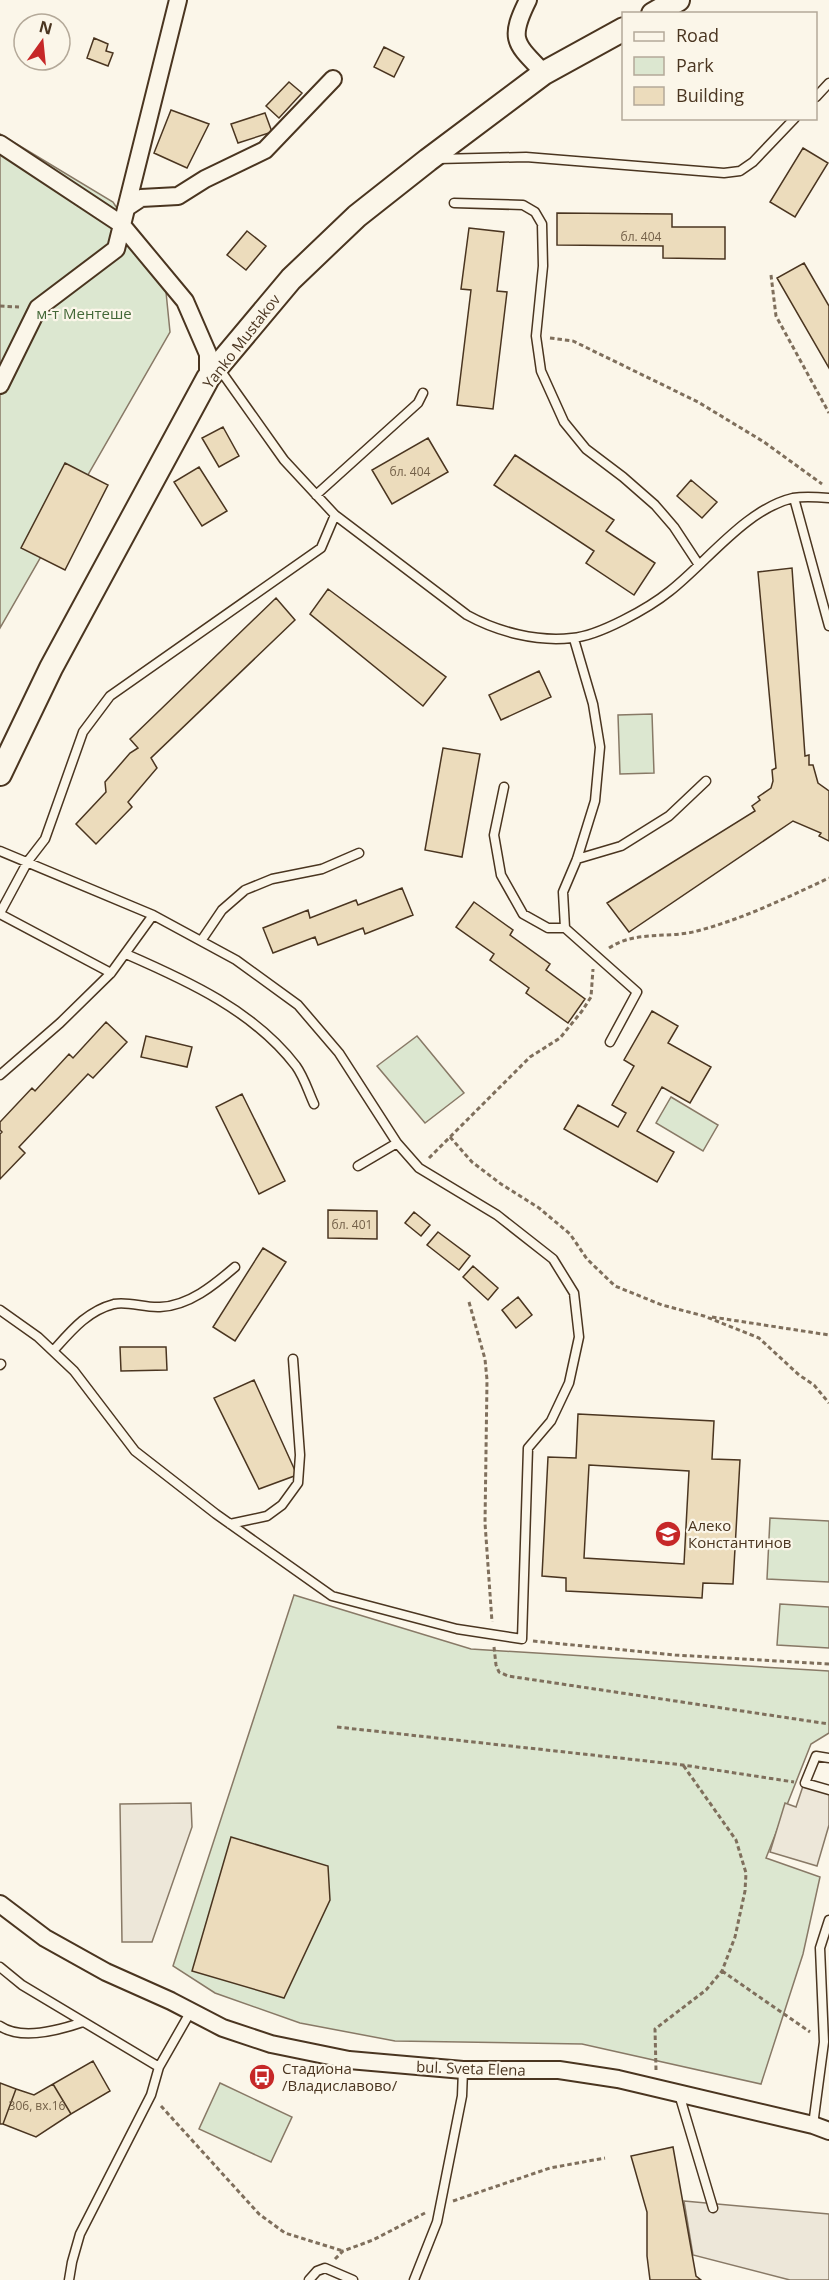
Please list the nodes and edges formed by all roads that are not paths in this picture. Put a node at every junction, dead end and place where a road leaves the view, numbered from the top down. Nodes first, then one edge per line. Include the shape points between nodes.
1 (178, 0) edge
2 (528, 0) edge
3 (678, 0) edge
4 (656, 12) edge
5 (622, 30) edge
6 (544, 74) junction
7 (333, 79) dead end
8 (829, 83) edge
9 (817, 96) edge
10 (829, 98) edge
11 (793, 120) edge
12 (0, 144) edge
13 (428, 160) junction
14 (454, 203) dead end
15 (124, 216) junction
16 (213, 372) junction
17 (0, 385) edge
18 (423, 393) dead end
19 (316, 495) junction
20 (794, 498) junction
21 (829, 498) edge
22 (335, 515) junction
23 (699, 565) junction
24 (829, 626) edge
25 (574, 639) junction
26 (0, 774) edge
27 (706, 782) dead end
28 (504, 787) dead end
29 (0, 851) edge
30 (359, 853) dead end
31 (577, 859) junction
32 (28, 861) junction
33 (0, 914) edge
34 (153, 915) junction
35 (565, 928) junction
36 (201, 941) junction
37 (126, 954) junction
38 (111, 974) junction
39 (610, 1042) dead end
40 (0, 1075) edge
41 (314, 1104) dead end
42 (398, 1143) junction
43 (358, 1166) dead end
44 (236, 1267) dead end
45 (0, 1311) edge
46 (53, 1351) junction
47 (294, 1359) dead end
48 (230, 1524) junction
49 (829, 1758) edge
50 (829, 1790) edge
51 (0, 1904) edge
52 (829, 1920) edge
53 (0, 1967) edge
54 (191, 2012) junction
55 (83, 2022) junction
56 (0, 2026) edge
57 (159, 2067) junction
58 (463, 2070) junction
59 (679, 2094) junction
60 (813, 2125) junction
61 (829, 2131) edge
62 (713, 2208) dead end
63 (69, 2280) edge
64 (309, 2280) edge
65 (353, 2280) edge
66 (414, 2280) edge

1 - 15 street
2 - 6 street via 514,33 519,47
3 - 4 street
5 - 6 street, Yanko Mustakov
6 - 13 street, Yanko Mustakov
7 - 15 street via 265,150 178,196 141,198
8 - 9 lane
9 - 10 lane
11 - 13 lane via 753,162 740,171 724,173 526,157
12 - 15 street
13 - 16 street, Yanko Mustakov via 357,216 291,279
14 - 23 lane via 523,205 535,212 542,224 543,266 536,336 541,371 564,422 586,450 655,505
15 - 16 street via 185,302
15 - 17 street via 116,249 38,308
16 - 19 lane
16 - 26 street, Yanko Mustakov via 51,668
18 - 19 lane via 418,403
19 - 22 lane
20 - 21 lane
20 - 23 lane via 771,506 749,521
20 - 24 lane
22 - 25 lane via 487,626 540,638
22 - 32 lane via 321,548 110,696 83,732 45,839
23 - 25 lane via 670,592 645,608
25 - 31 lane via 593,704 600,747 595,801
27 - 31 lane via 669,816 621,846
28 - 35 lane via 494,835 501,875 523,914 548,928
29 - 32 lane
30 - 36 lane via 322,869 272,879 245,890 222,910
31 - 35 lane via 564,892
32 - 33 lane
32 - 34 lane
33 - 38 lane
34 - 36 lane
34 - 37 lane
35 - 39 lane via 637,992
36 - 42 lane via 236,960 298,1005 339,1053
37 - 38 lane
37 - 41 lane via 224,1002 266,1032 297,1068
38 - 40 lane
42 - 43 lane
42 - 48 lane via 419,1168 497,1215 553,1259 574,1293 579,1337 569,1383 552,1421 528,1448 522,1640 457,1629 332,1596
44 - 46 lane via 186,1302 161,1307 115,1304 83,1318
45 - 46 lane
46 - 48 lane via 74,1371 135,1450
47 - 48 lane via 298,1483 282,1505 267,1516
49 - 50 lane via 816,1756 805,1783
51 - 54 street, bul. Sveta Elena via 45,1938 85,1961
52 - 60 lane via 820,1948 824,2042
53 - 55 lane
54 - 57 lane
54 - 58 street, bul. Sveta Elena via 271,2044 349,2060
55 - 56 lane via 54,2032 9,2032
55 - 57 lane
57 - 63 lane via 151,2095 80,2234
58 - 59 street, bul. Sveta Elena via 559,2070
58 - 66 lane via 462,2096 437,2222
59 - 60 street, bul. Sveta Elena
59 - 62 lane
60 - 61 street, bul. Sveta Elena
64 - 65 lane via 325,2268

